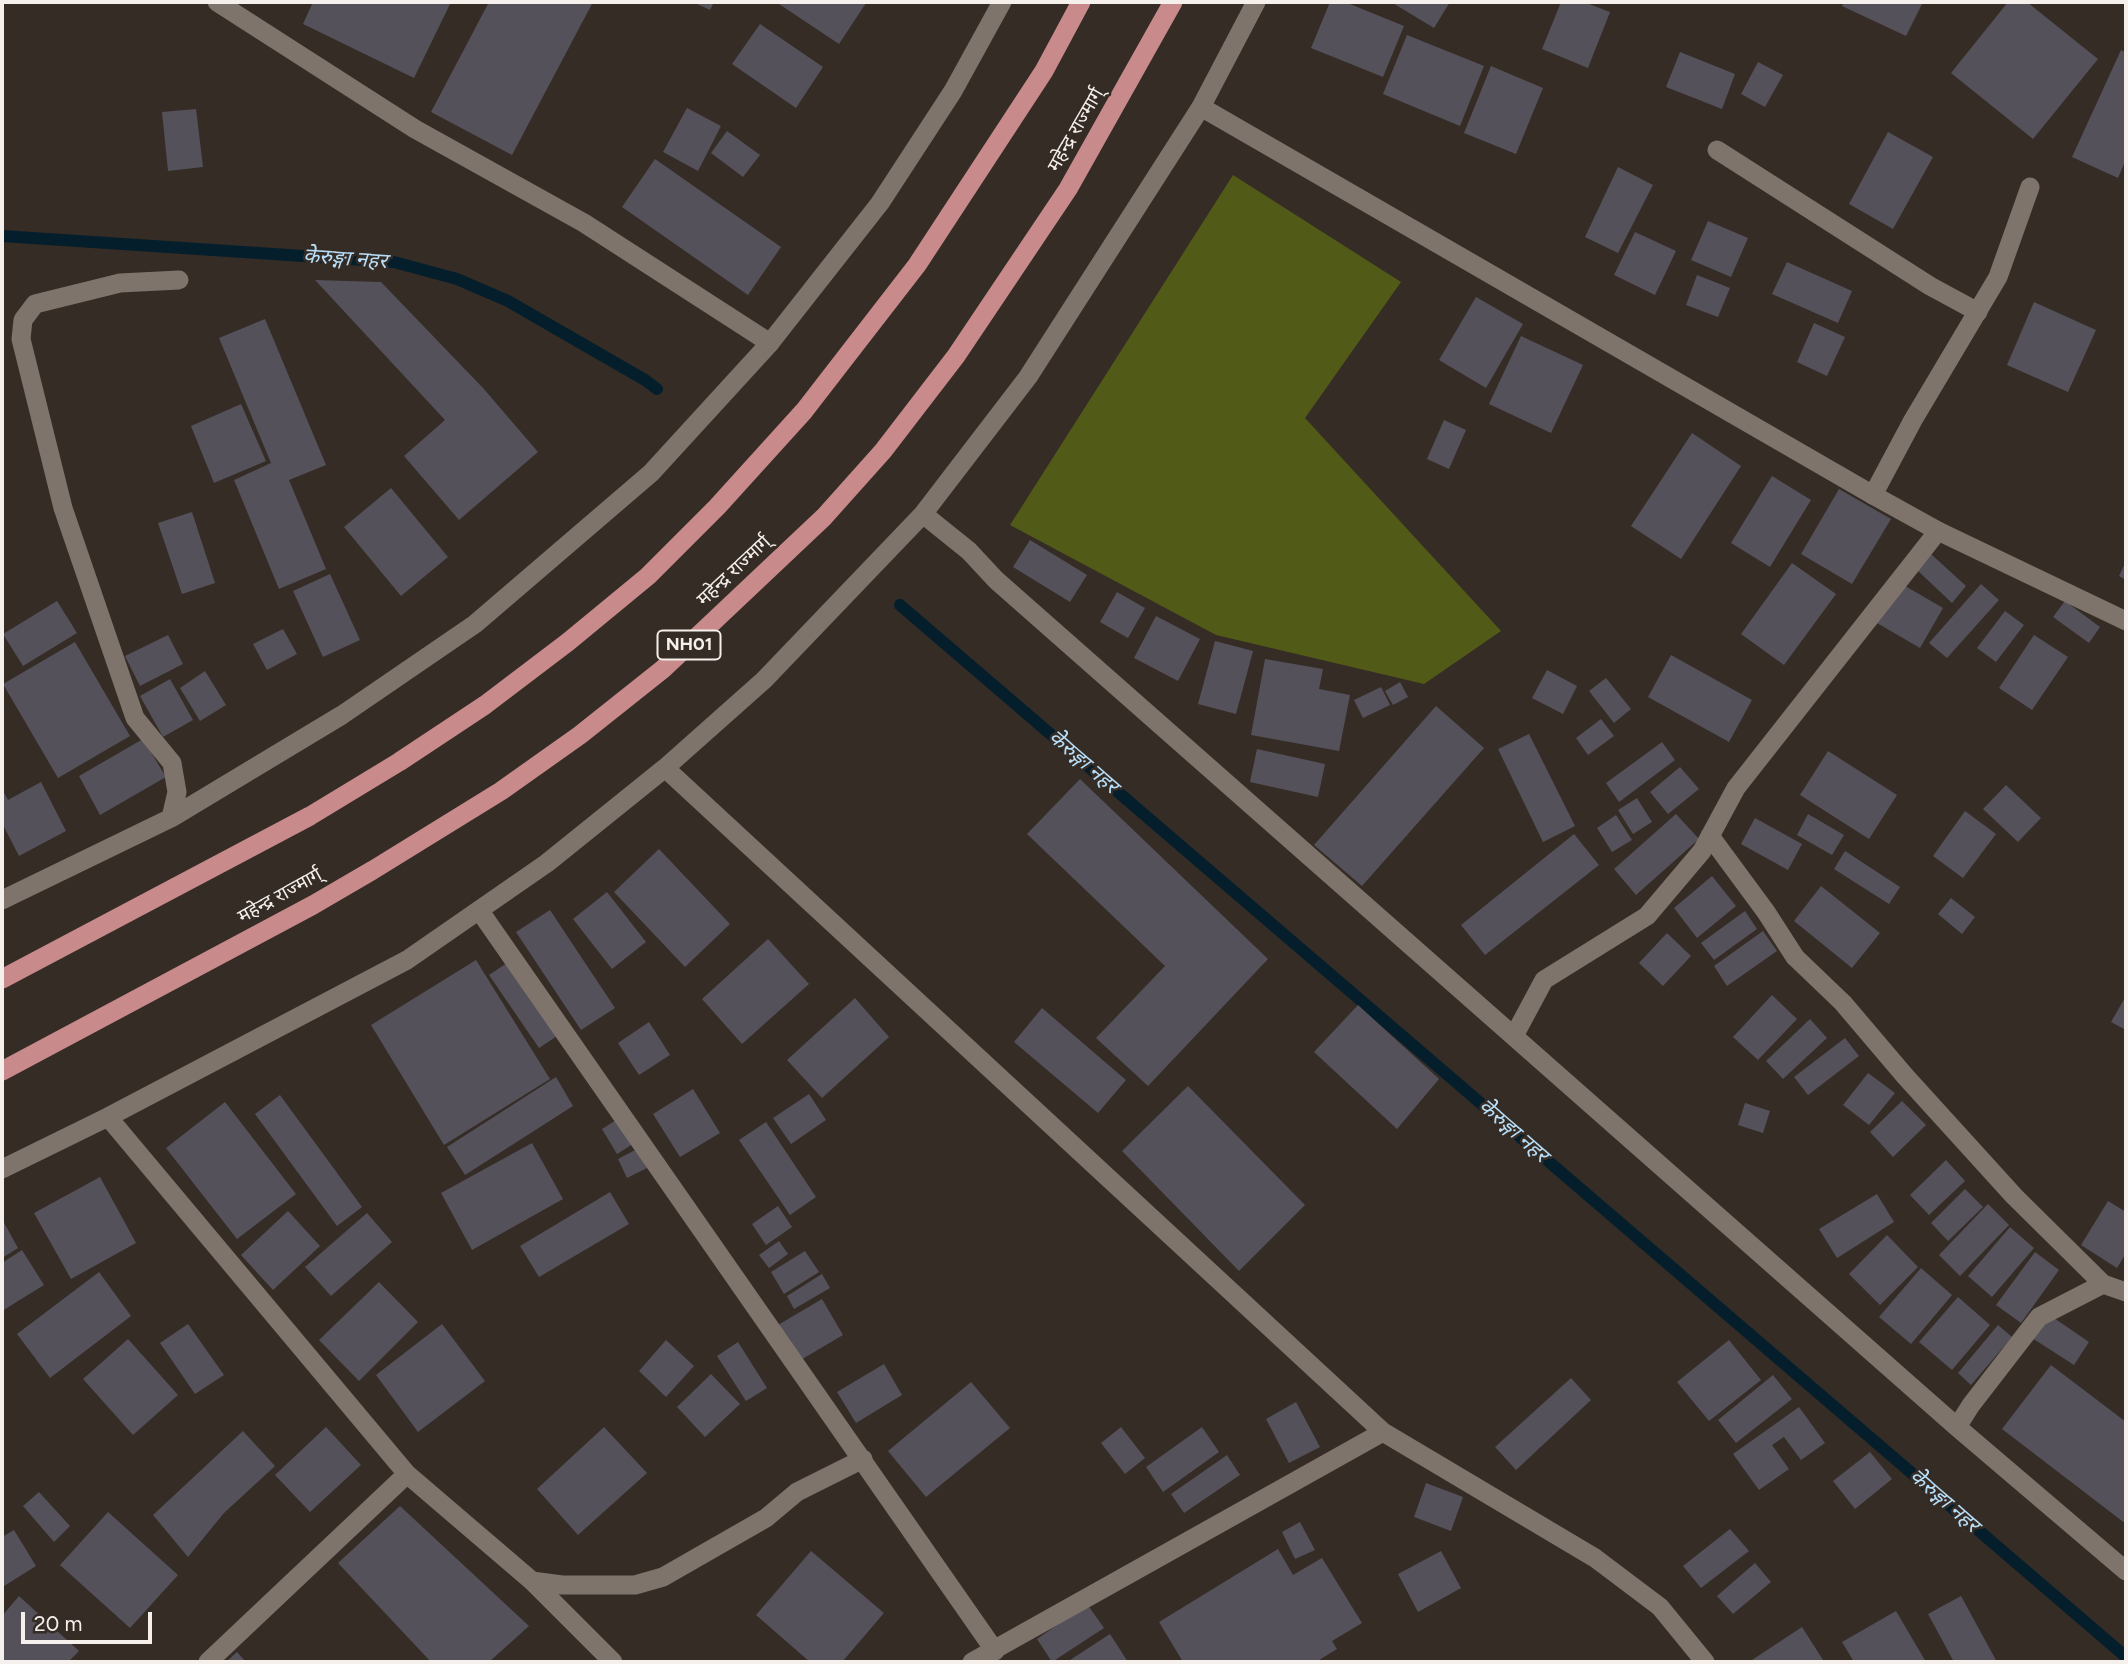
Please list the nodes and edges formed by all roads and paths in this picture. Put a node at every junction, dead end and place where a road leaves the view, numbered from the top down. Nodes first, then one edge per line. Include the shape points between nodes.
1 (217, 2) edge
2 (1002, 2) edge
3 (1080, 2) edge
4 (1173, 2) edge
5 (1256, 2) edge
6 (1201, 107) junction
7 (1717, 150) dead end
8 (2030, 187) dead end
9 (179, 279) dead end
10 (1978, 312) junction
11 (770, 344) junction
12 (1873, 495) junction
13 (923, 513) junction
14 (1938, 531) junction
15 (2126, 621) edge
16 (664, 768) junction
17 (171, 818) junction
18 (1710, 836) junction
19 (2, 900) edge
20 (479, 910) junction
21 (2, 979) edge
22 (1514, 1036) junction
23 (2, 1071) edge
24 (108, 1117) junction
25 (2, 1169) edge
26 (2103, 1284) junction
27 (2126, 1292) edge
28 (1957, 1427) junction
29 (1383, 1432) junction
30 (863, 1460) junction
31 (407, 1474) junction
32 (2126, 1571) edge
33 (532, 1581) junction
34 (995, 1650) junction
35 (208, 1662) edge
36 (613, 1662) edge
37 (972, 1662) edge
38 (1705, 1662) edge

1 - 11 street via 415,129 584,223
2 - 11 street via 953,91 880,203
3 - 21 highway via 1044,71 917,265 804,411 648,576 485,705 398,762 310,816
4 - 23 highway, महेन्द्र राज्मार्ग् / NH01 via 1068,189 956,356 883,451 824,517 663,669 512,783 373,870
5 - 6 street
6 - 12 street
6 - 13 street via 1028,377
7 - 10 street
8 - 10 street via 1998,277
9 - 17 street via 120,283 35,304 23,320 21,339 63,508 135,718 172,763 177,792
10 - 12 street
11 - 17 street via 651,474 475,624 342,715
12 - 14 street
13 - 16 street via 764,680
13 - 22 street
14 - 15 street
14 - 18 street via 1736,788
16 - 20 street via 547,863
16 - 29 street
17 - 19 street
18 - 22 street via 1647,916 1544,980
18 - 26 street via 1795,957 1843,1003 2014,1196
20 - 24 street via 407,960
20 - 30 street
22 - 28 street
24 - 25 street
24 - 31 street
26 - 27 street
26 - 28 street via 2039,1317
28 - 32 street
29 - 34 street
29 - 38 street via 1595,1559 1660,1607
30 - 33 street via 797,1492 765,1518 663,1577 635,1585 562,1586
30 - 34 street
31 - 33 street
31 - 35 street
33 - 36 street
34 - 37 street

